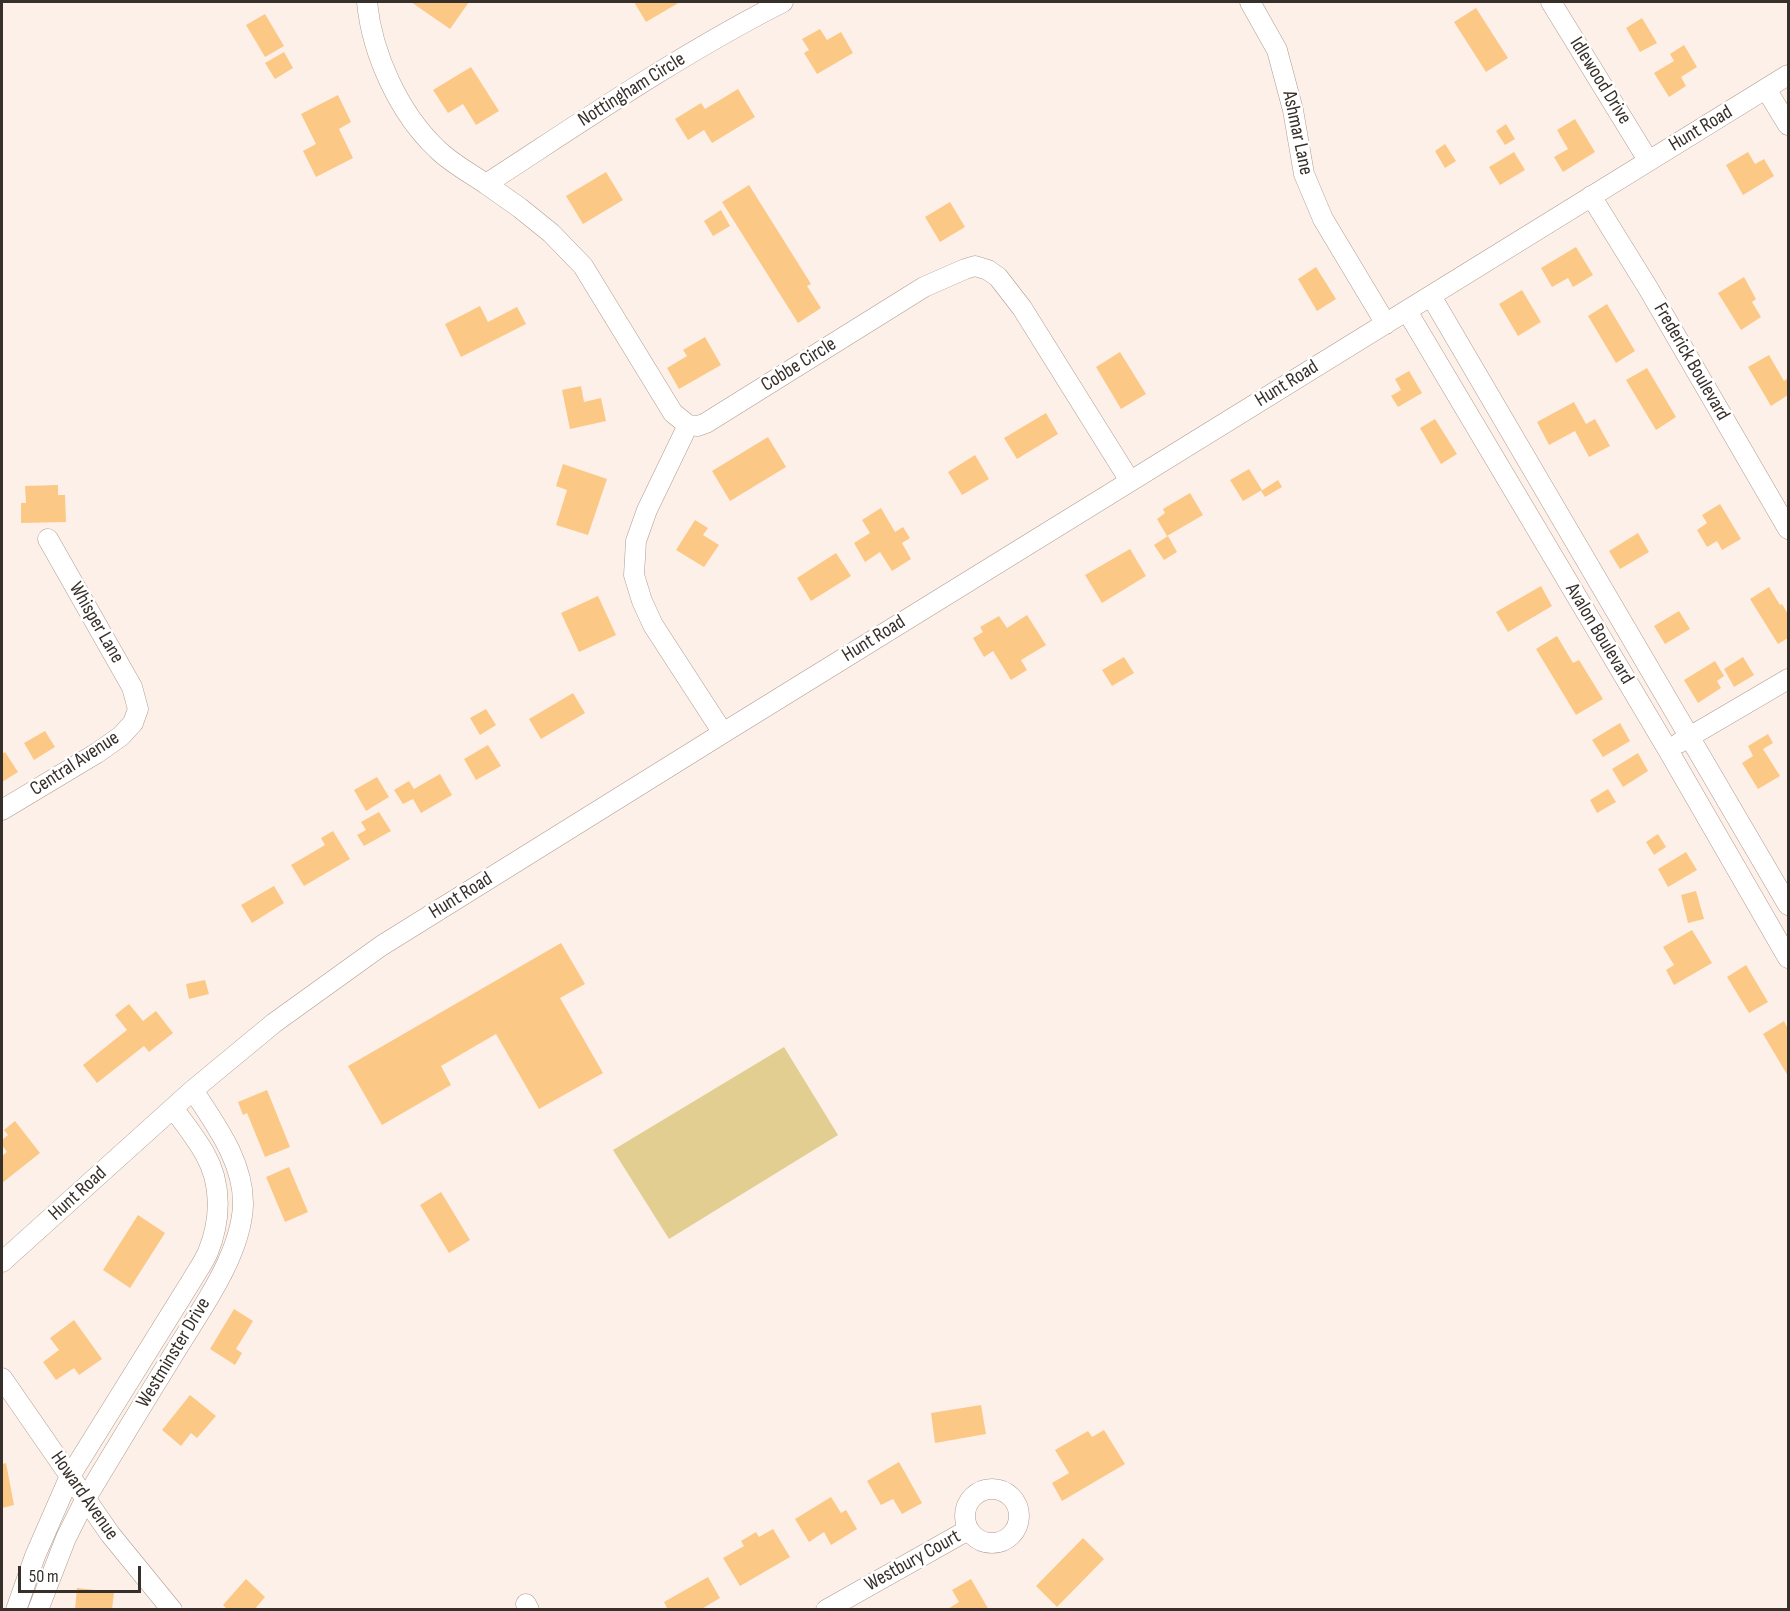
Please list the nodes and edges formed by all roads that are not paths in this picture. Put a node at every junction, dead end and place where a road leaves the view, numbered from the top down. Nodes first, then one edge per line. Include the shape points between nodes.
1 (367, 2) edge
2 (783, 2) edge
3 (1250, 2) edge
4 (1551, 2) edge
5 (1788, 75) edge
6 (1766, 89) junction
7 (1788, 125) edge
8 (1648, 160) junction
9 (486, 184) junction
10 (1591, 196) junction
11 (1431, 296) junction
12 (1407, 311) junction
13 (1386, 324) junction
14 (688, 425) junction
15 (1130, 481) junction
16 (1788, 529) edge
17 (48, 539) dead end
18 (1788, 679) edge
19 (138, 709) joint
20 (723, 733) junction
21 (1688, 737) junction
22 (1668, 750) junction
23 (2, 810) edge
24 (1788, 904) edge
25 (1788, 958) edge
26 (193, 1090) junction
27 (173, 1108) junction
28 (2, 1262) edge
29 (2, 1378) edge
30 (70, 1476) junction
31 (85, 1500) junction
32 (968, 1530) dead end
33 (16, 1610) edge
34 (38, 1610) edge
35 (172, 1610) edge
36 (826, 1610) edge

1 - 9 street via 377,52 417,129 438,151
2 - 9 street, Nottingham Circle via 649,78
3 - 13 street, Ashmar Lane via 1277,50 1304,174 1323,219
4 - 8 street, Idlewood Drive
5 - 6 street, Hunt Road
6 - 7 street
6 - 8 street, Hunt Road
8 - 10 street, Hunt Road
9 - 14 street via 551,233 583,266 673,413
10 - 11 street, Hunt Road
10 - 16 street, Frederick Boulevard
11 - 12 street, Hunt Road
11 - 21 street, Avalon Boulevard
12 - 13 street, Hunt Road
12 - 22 street, Avalon Boulevard
13 - 15 street, Hunt Road
14 - 15 street, Cobbe Circle via 706,423 924,287 975,266 998,277 1022,308
14 - 20 street via 636,540 634,575 654,626
15 - 20 street, Hunt Road
17 - 19 street, Whisper Lane via 132,687
18 - 21 street
19 - 23 street, Central Avenue via 133,723 121,736
20 - 26 street, Hunt Road via 358,962 274,1023
21 - 22 street
21 - 24 street, Avalon Boulevard
22 - 25 street, Avalon Boulevard
26 - 27 street, Hunt Road
26 - 31 street, Westminster Drive via 222,1135 239,1176 243,1204 240,1227 223,1273
27 - 28 street, Hunt Road
27 - 30 street, Westminster Drive via 212,1169 218,1210 214,1231 208,1252 192,1280
29 - 30 street, Howard Avenue
30 - 31 street, Howard Avenue
30 - 33 street, Westminster Drive
31 - 34 street, Westminster Drive
31 - 35 street, Howard Avenue
32 - 36 street, Westbury Court

